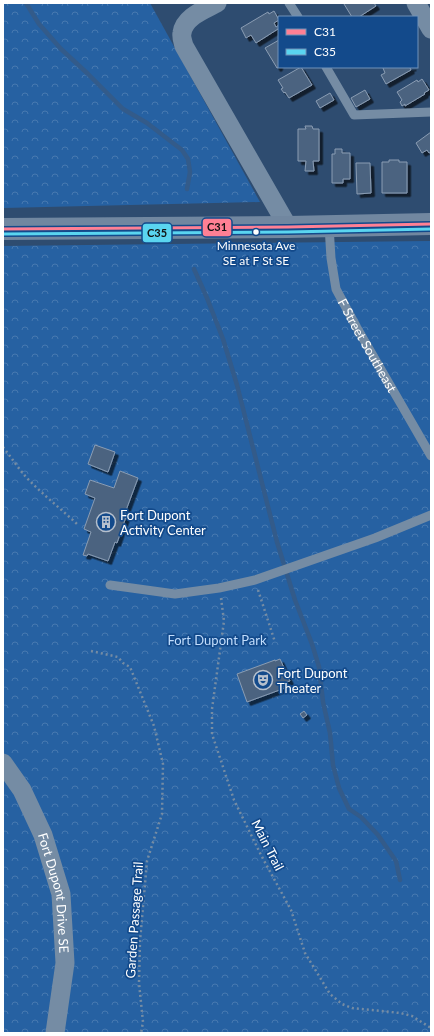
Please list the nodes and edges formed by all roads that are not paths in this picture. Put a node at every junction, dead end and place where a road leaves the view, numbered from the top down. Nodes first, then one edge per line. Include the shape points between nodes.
1 (217, 3) edge
2 (290, 3) edge
3 (416, 3) edge
4 (297, 16) edge
5 (431, 29) edge
6 (327, 68) edge
7 (431, 112) edge
8 (431, 224) edge
9 (329, 226) junction
10 (288, 227) junction
11 (3, 229) edge
12 (431, 456) edge
13 (431, 516) edge
14 (110, 585) dead end
15 (3, 763) edge
16 (55, 1033) edge

1 - 10 street via 185,24 181,34 184,46
2 - 4 lane
3 - 5 street
6 - 7 lane via 354,115
8 - 9 main road
9 - 10 main road
9 - 12 lane, F Street Southeast via 336,289
10 - 11 main road
13 - 14 lane via 276,573 219,588 175,594
15 - 16 street, Fort Dupont Drive SE via 22,790 43,835 62,894 65,963

